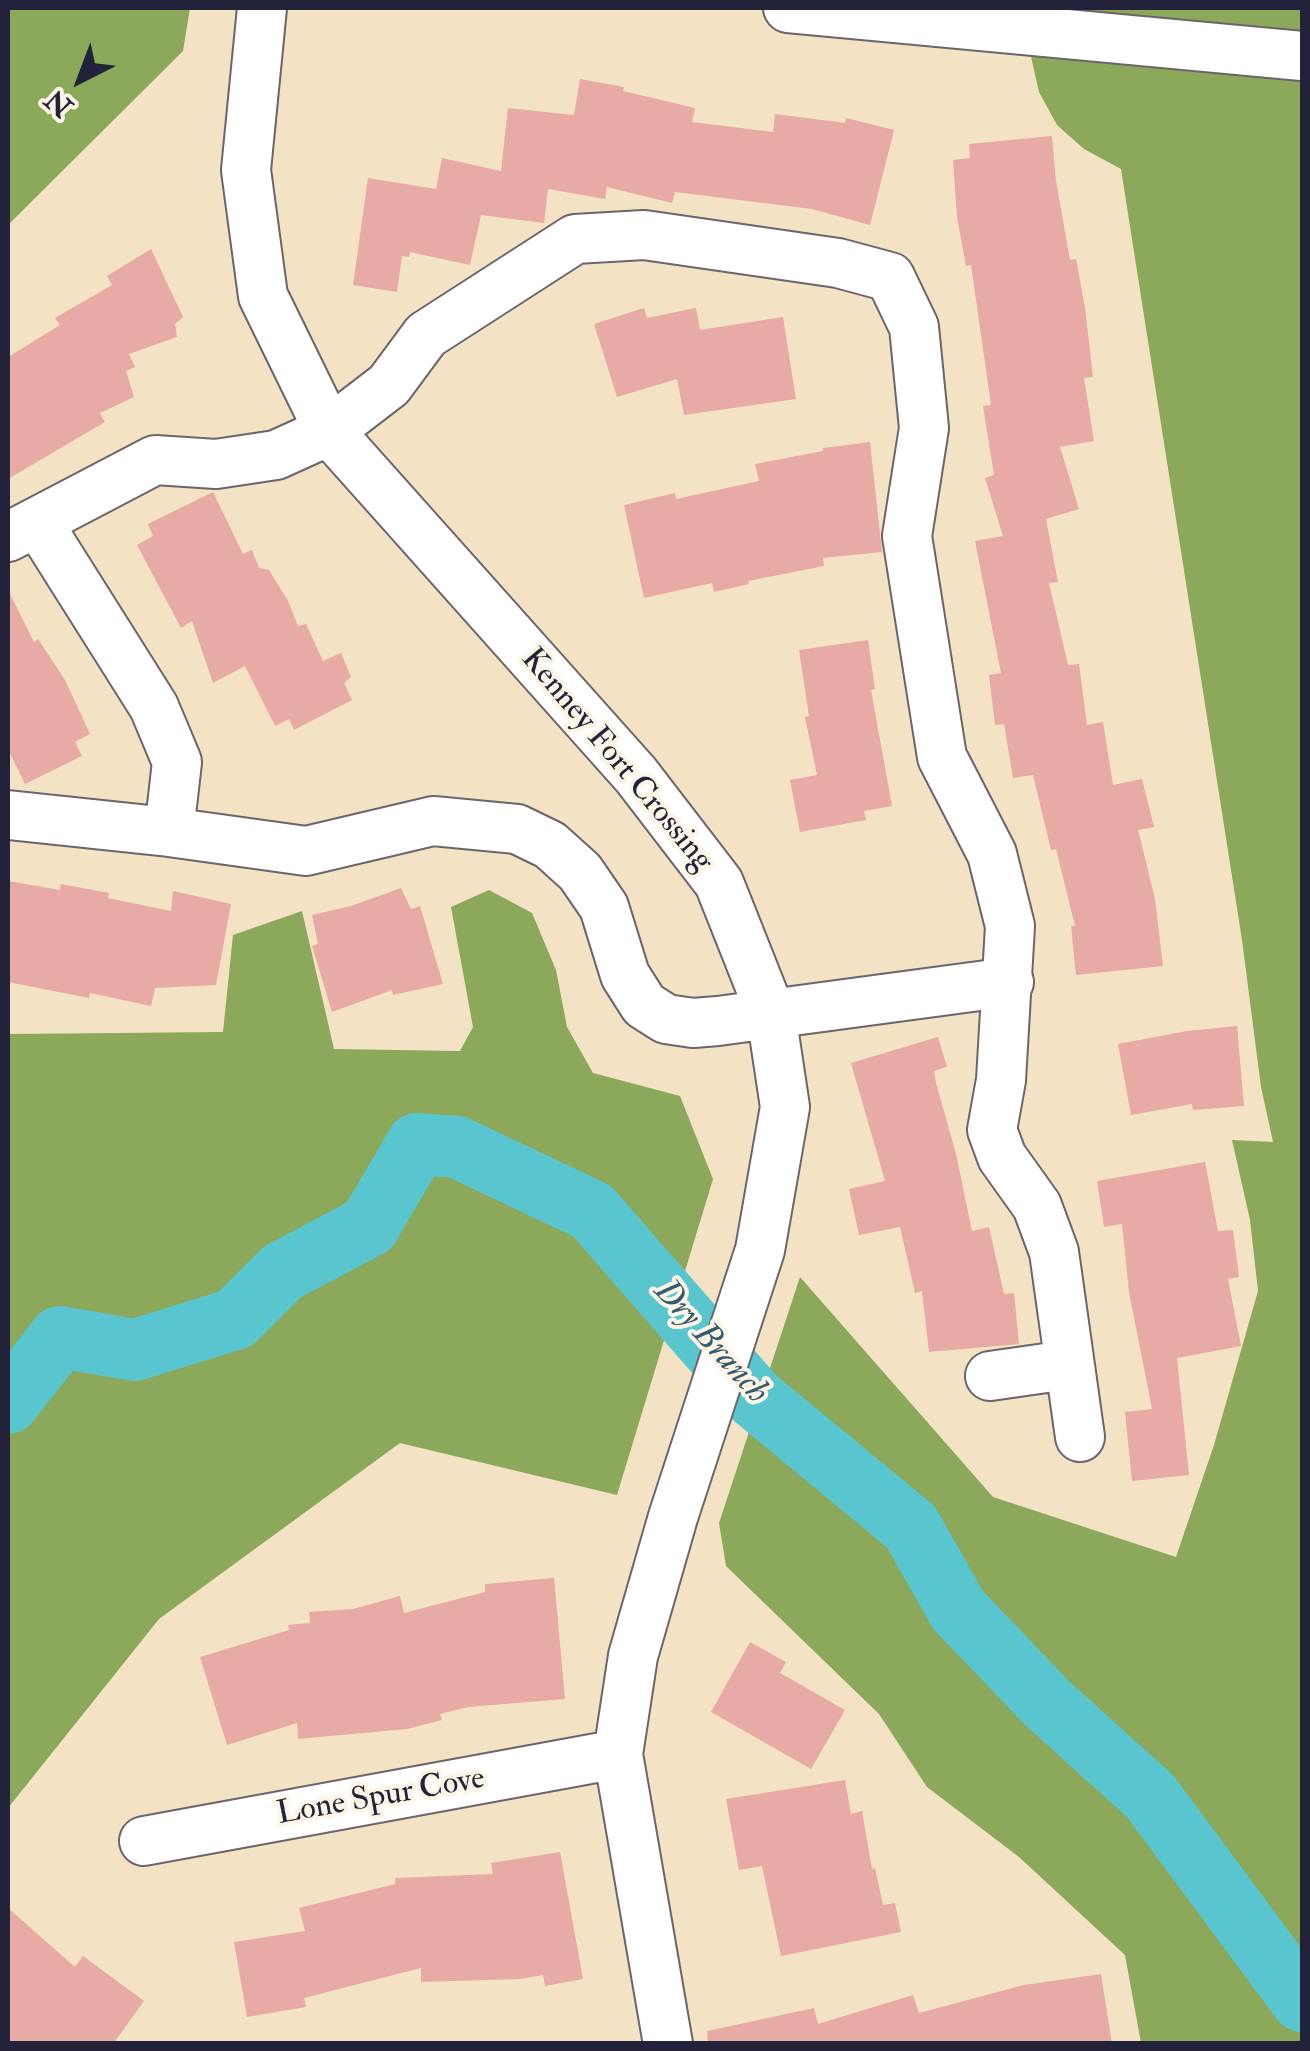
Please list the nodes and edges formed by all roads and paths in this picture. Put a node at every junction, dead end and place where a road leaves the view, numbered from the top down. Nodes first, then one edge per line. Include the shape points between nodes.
1 (262, 8) edge
2 (788, 8) edge
3 (1302, 56) edge
4 (329, 431) junction
5 (23, 530) edge
6 (8, 814) edge
7 (168, 832) junction
8 (1009, 982) junction
9 (771, 1014) junction
10 (1068, 1365) junction
11 (990, 1376) dead end
12 (1080, 1437) dead end
13 (618, 1754) junction
14 (144, 1841) dead end
15 (668, 2044) edge

1 - 4 street, Kenney Fort Crossing via 246,170 263,296
2 - 3 street
4 - 5 street via 276,455 216,464 156,460
4 - 8 street via 389,385 426,335 575,239 644,235 838,263 890,277 914,327 924,428 908,536 942,757 992,854 1010,926
4 - 9 street, Kenney Fort Crossing via 636,776 719,884
5 - 7 street via 154,706 177,762
6 - 7 street
7 - 9 street via 306,851 433,821 518,829 550,845 580,872 604,907 624,975 644,1005 666,1019 693,1023
8 - 9 street
8 - 10 street via 992,1130 1002,1157 1037,1206 1054,1252
9 - 13 street, Kenney Fort Crossing via 785,1107 760,1250 633,1656
10 - 11 street
10 - 12 street
13 - 14 street, Lone Spur Cove
13 - 15 street, Kenney Fort Crossing

